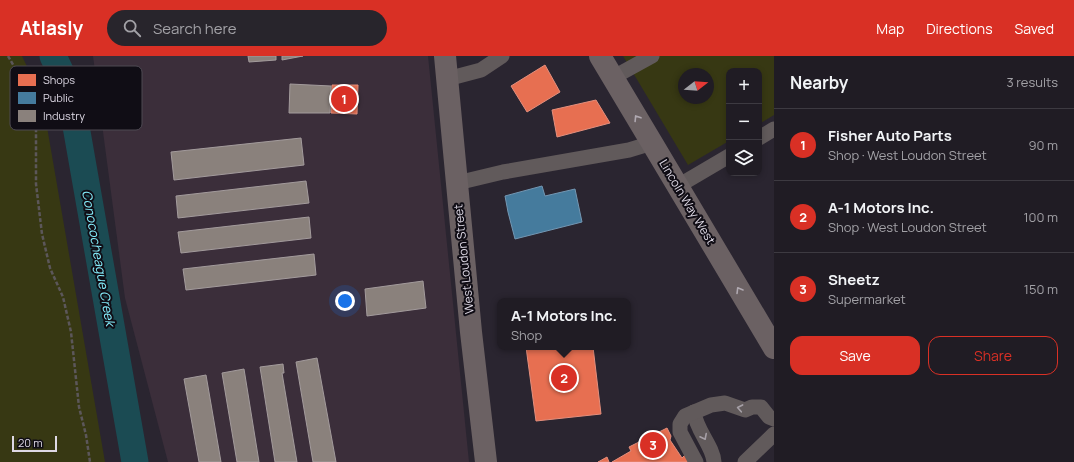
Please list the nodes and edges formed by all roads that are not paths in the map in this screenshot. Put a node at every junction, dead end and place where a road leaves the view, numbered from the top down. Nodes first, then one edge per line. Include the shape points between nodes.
1 (445, 56) edge
2 (502, 56) edge
3 (600, 56) edge
4 (652, 56) edge
5 (612, 78) junction
6 (447, 79) junction
7 (774, 129) edge
8 (762, 136) edge
9 (652, 143) junction
10 (726, 158) edge
11 (456, 182) junction
12 (678, 186) junction
13 (774, 348) edge
14 (694, 412) junction
15 (774, 419) edge
16 (774, 434) edge
17 (486, 462) edge
18 (696, 462) edge
19 (714, 462) edge
20 (744, 462) edge

1 - 6 highway, West Loudon Street
2 - 6 lane via 481,70
3 - 5 highway, Lincoln Way West
4 - 5 lane
9 -> 5 highway, Lincoln Way West
6 - 11 highway, West Loudon Street
7 - 8 lane
9 - 11 lane via 629,150
9 - 12 highway, Lincoln Way West
10 - 12 lane
11 - 17 highway, West Loudon Street
13 -> 12 highway, Lincoln Way West
15 -> 14 lane via 761,407 745,410 725,403
14 - 18 lane via 685,416 680,424 680,432
14 -> 19 lane via 695,420
16 - 20 lane

